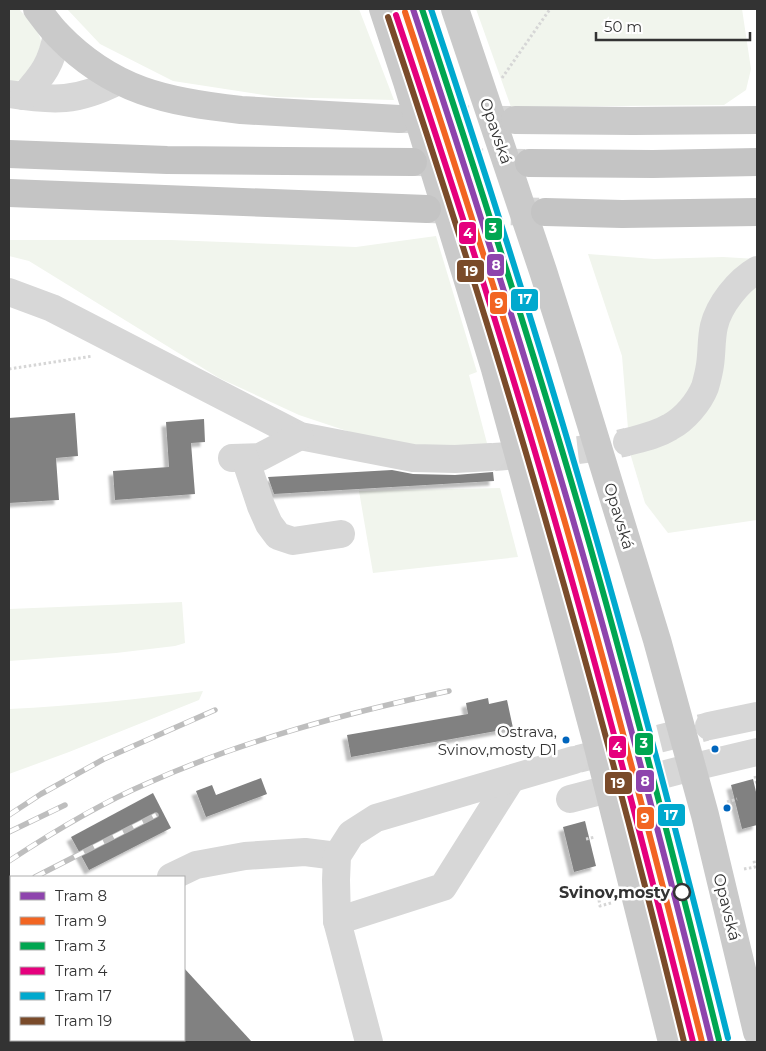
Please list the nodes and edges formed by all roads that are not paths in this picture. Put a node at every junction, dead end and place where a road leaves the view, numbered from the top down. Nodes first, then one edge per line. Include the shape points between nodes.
1 (36, 9) edge
2 (383, 9) edge
3 (455, 9) edge
4 (57, 34) junction
5 (118, 81) junction
6 (16, 95) edge
7 (399, 119) tunnel mouth
8 (515, 120) tunnel mouth
9 (757, 120) edge
10 (9, 154) edge
11 (413, 162) tunnel mouth
12 (757, 162) edge
13 (529, 163) tunnel mouth
14 (9, 193) edge
15 (427, 209) tunnel mouth
16 (545, 212) tunnel mouth
17 (757, 212) edge
18 (757, 270) edge
19 (9, 292) edge
20 (300, 436) junction
21 (627, 442) tunnel mouth
22 (491, 457) tunnel mouth
23 (341, 534) dead end
24 (757, 716) edge
25 (709, 726) tunnel mouth
26 (757, 752) edge
27 (574, 760) tunnel mouth
28 (511, 779) junction
29 (570, 799) dead end
30 (337, 856) junction
31 (173, 876) edge
32 (337, 921) junction
33 (757, 1032) edge
34 (369, 1042) edge
35 (672, 1042) edge

1 - 4 main road
2 - 35 main road via 472,291 567,629
3 - 33 main road, Opavská via 569,353 657,640 705,815
4 - 5 main road via 79,55
4 - 6 street via 45,71
5 - 6 street via 102,90 70,99
5 - 7 main road via 148,93 202,106
8 - 9 main road
10 - 11 highway via 167,160
12 - 13 highway
14 - 15 highway
16 - 17 highway
18 - 21 street via 737,286 723,305 714,326 705,387 695,404 671,427
19 - 20 street via 52,308
20 - 22 street via 413,458
20 - 23 street via 260,457 239,458 269,524 278,536 293,540
24 - 25 street
26 - 29 street
27 - 28 street
28 - 30 street via 376,818 351,834
28 - 32 street via 443,887
30 - 31 street via 305,852 246,856 196,865
30 - 32 street
32 - 34 street

